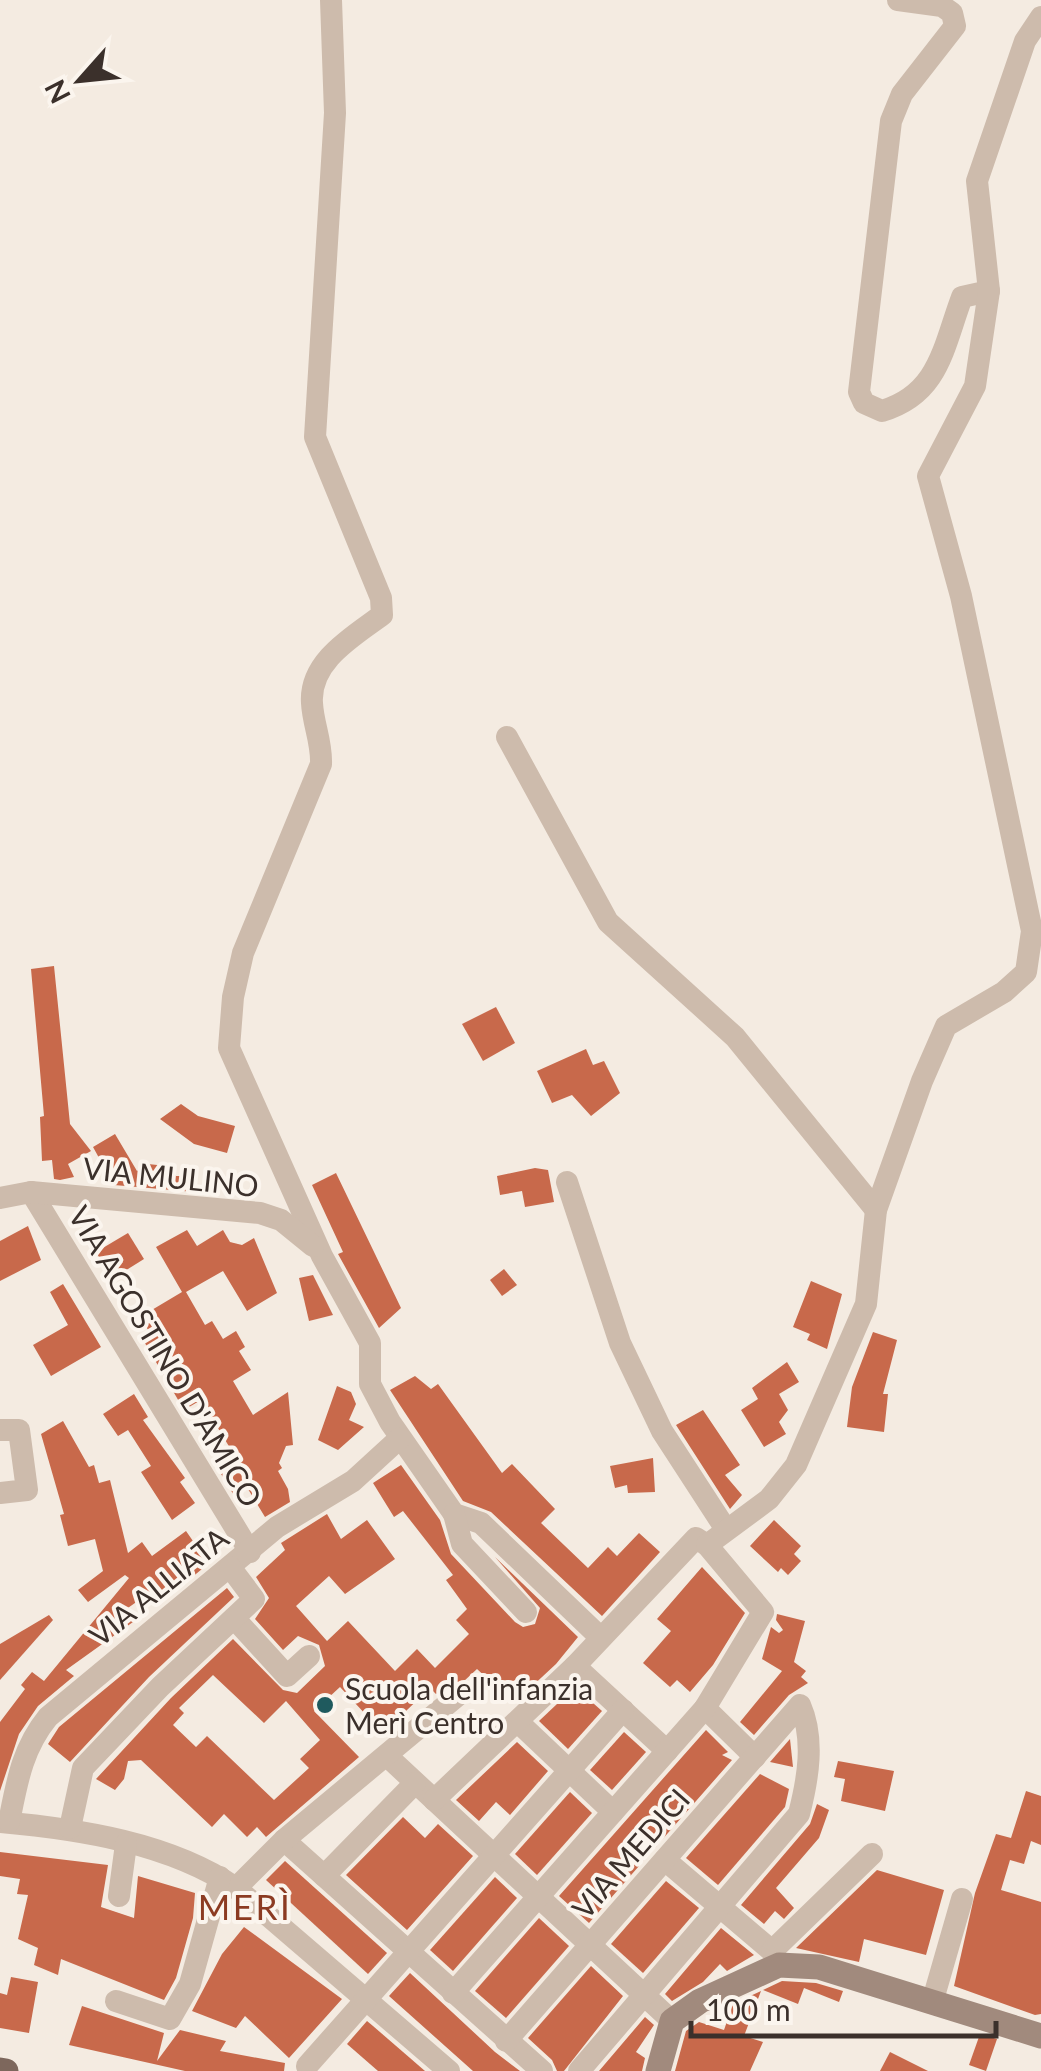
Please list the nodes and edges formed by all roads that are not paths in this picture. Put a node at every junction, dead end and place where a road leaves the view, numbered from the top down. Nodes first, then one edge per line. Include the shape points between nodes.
1 (331, 0) edge
2 (898, 0) edge
3 (1041, 17) edge
4 (989, 290) junction
5 (507, 738) dead end
6 (567, 1182) dead end
7 (31, 1192) junction
8 (0, 1198) edge
9 (876, 1210) junction
10 (322, 1256) junction
11 (0, 1430) edge
12 (400, 1438) junction
13 (0, 1493) edge
14 (454, 1514) junction
15 (725, 1528) junction
16 (708, 1545) junction
17 (250, 1552) junction
18 (230, 1567) junction
19 (526, 1612) dead end
20 (234, 1618) junction
21 (602, 1638) junction
22 (309, 1656) dead end
23 (575, 1666) junction
24 (457, 1696) dead end
25 (705, 1708) junction
26 (623, 1710) junction
27 (518, 1722) junction
28 (668, 1751) junction
29 (387, 1756) junction
30 (755, 1757) junction
31 (569, 1771) junction
32 (416, 1783) junction
33 (434, 1800) junction
34 (613, 1812) junction
35 (4, 1822) edge
36 (70, 1828) junction
37 (284, 1840) junction
38 (126, 1844) junction
39 (872, 1854) dead end
40 (494, 1856) junction
41 (665, 1860) junction
42 (324, 1876) junction
43 (228, 1883) junction
44 (119, 1896) dead end
45 (538, 1897) junction
46 (962, 1900) dead end
47 (720, 1906) junction
48 (590, 1945) junction
49 (408, 1952) junction
50 (775, 1958) junction
51 (453, 1993) junction
52 (644, 1995) junction
53 (368, 1998) junction
54 (116, 2001) dead end
55 (932, 2003) junction
56 (672, 2021) junction
57 (1041, 2036) edge
58 (506, 2041) junction
59 (307, 2066) dead end
60 (450, 2071) edge
61 (542, 2071) edge
62 (579, 2071) edge
63 (658, 2071) edge

1 - 10 street via 335,113 315,436 382,598 382,615 340,646 314,683 322,764 244,953 228,1025 240,1078
2 - 4 street via 942,6 955,26 902,94 891,120 859,392 864,403 882,411 916,398 931,381 962,297
3 - 4 street via 1024,41 977,181
4 - 9 street via 975,386 928,476 961,596 1032,931 1026,972 946,1026
5 - 9 street via 608,922 735,1038
6 - 15 street via 620,1343 662,1431
7 - 8 street, VIA MULINO
7 - 10 street, VIA MULINO via 260,1213 281,1220
7 - 17 street, VIA AGOSTINO D'AMICO
9 - 15 street via 866,1304 796,1465 769,1499
10 - 12 street via 370,1343 370,1384
11 - 13 street via 18,1430 28,1490
12 - 14 street
12 - 17 street, VIA ALLIATA via 352,1481 302,1508
14 - 19 street via 462,1544
14 - 21 street via 481,1523
15 - 16 street
16 - 21 street via 696,1538
16 - 25 street via 764,1612
17 - 18 street, VIA ALLIATA
18 - 20 street via 254,1599
18 - 35 street, VIA ALLIATA via 48,1717 31,1738
20 - 22 street via 287,1676
20 - 36 street via 83,1768
21 - 23 street
23 - 26 street
23 - 27 street
24 - 29 street
25 - 28 street
25 - 30 street
26 - 28 street
26 - 31 street
27 - 31 street
27 - 33 street
28 - 34 street
29 - 32 street
29 - 37 street
30 - 41 street, VIA MEDICI
30 - 47 street, VIA MEDICI via 800,1705 809,1725 799,1814
31 - 34 street
31 - 40 street
32 - 33 street
32 - 42 street
33 - 40 street
34 - 45 street
35 - 36 street
36 - 38 street
37 - 42 street
37 - 43 street
38 - 43 street via 203,1866
38 - 44 street
39 - 50 street
40 - 45 street
40 - 49 street
41 - 47 street
41 - 48 street, VIA MEDICI
42 - 49 street
43 - 53 street
43 - 54 street via 170,2019
45 - 48 street
45 - 51 street
46 - 55 street
47 - 50 street
47 - 52 street
48 - 52 street
48 - 58 street, VIA MEDICI
49 - 51 street
49 - 53 street
50 - 55 street
50 - 56 street
51 - 58 street
52 - 56 street
52 - 62 street
53 - 59 street
53 - 60 street
55 - 57 street
56 - 63 street
58 - 61 street

